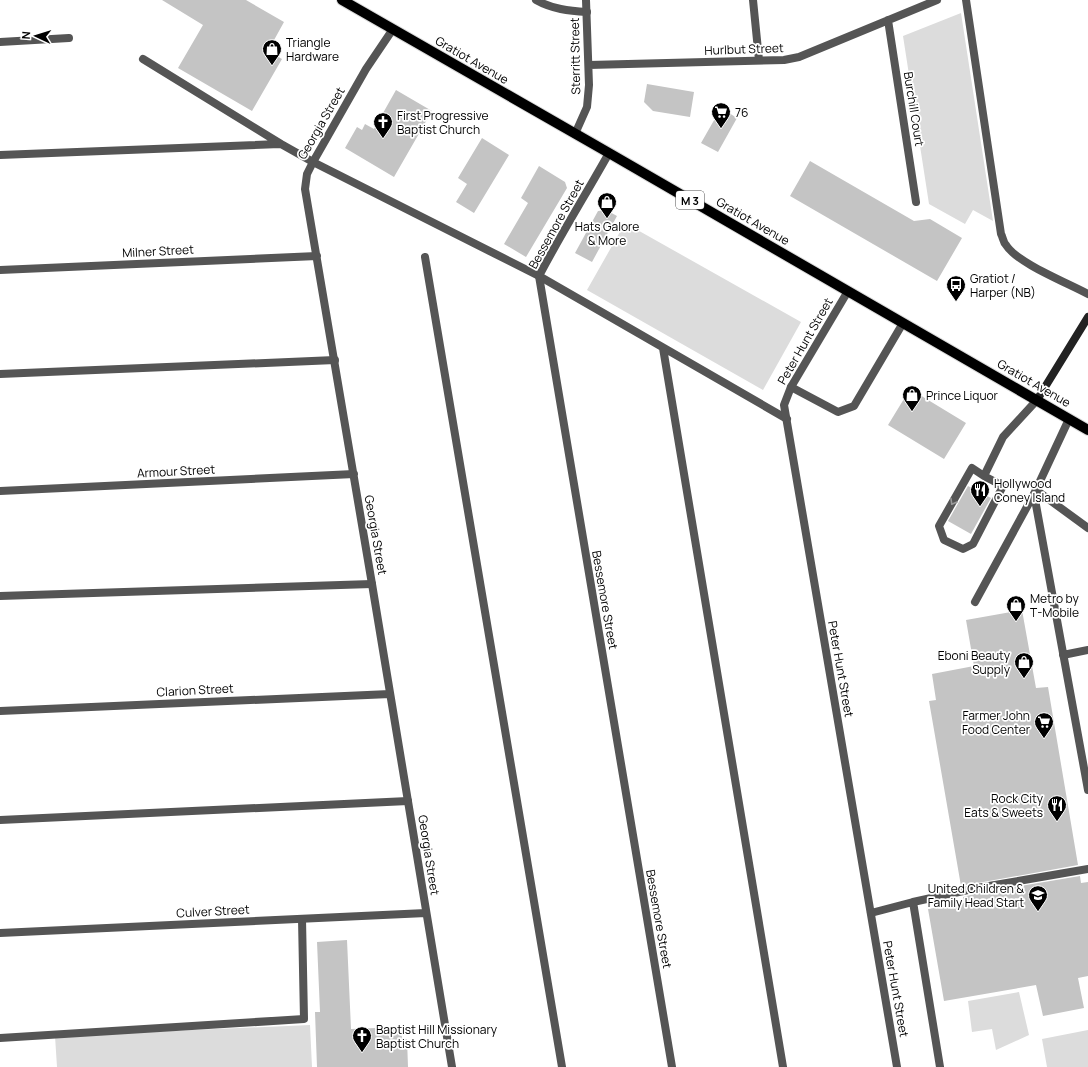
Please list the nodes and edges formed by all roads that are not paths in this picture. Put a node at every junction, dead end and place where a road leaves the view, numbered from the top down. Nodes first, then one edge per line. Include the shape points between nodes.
1 (342, 0) edge
2 (536, 0) edge
3 (586, 0) edge
4 (753, 0) edge
5 (937, 0) edge
6 (966, 0) edge
7 (587, 12) junction
8 (888, 20) junction
9 (393, 29) junction
10 (69, 38) dead end
11 (0, 42) edge
12 (143, 59) dead end
13 (759, 60) junction
14 (589, 65) junction
15 (575, 134) junction
16 (281, 144) junction
17 (609, 153) junction
18 (0, 155) edge
19 (312, 162) junction
20 (916, 202) dead end
21 (317, 256) junction
22 (425, 257) dead end
23 (0, 270) edge
24 (539, 276) junction
25 (848, 291) junction
26 (1088, 294) edge
27 (1088, 317) edge
28 (903, 323) junction
29 (662, 348) junction
30 (335, 360) junction
31 (0, 374) edge
32 (791, 386) junction
33 (1037, 400) junction
34 (787, 419) junction
35 (1070, 419) junction
36 (1088, 430) edge
37 (354, 474) junction
38 (984, 476) junction
39 (0, 491) edge
40 (1035, 492) junction
41 (1088, 528) edge
42 (372, 584) junction
43 (0, 596) edge
44 (974, 602) dead end
45 (1088, 650) edge
46 (1063, 654) junction
47 (390, 694) junction
48 (0, 711) edge
49 (1088, 790) edge
50 (408, 801) junction
51 (0, 820) edge
52 (1088, 869) edge
53 (913, 902) junction
54 (426, 913) junction
55 (871, 913) junction
56 (302, 919) junction
57 (0, 933) edge
58 (0, 1038) edge
59 (452, 1067) edge
60 (562, 1067) edge
61 (672, 1067) edge
62 (783, 1067) edge
63 (897, 1067) edge
64 (940, 1067) edge

1 - 9 main road, Gratiot Avenue / M 3
2 - 7 street via 562,10
3 - 7 street, Sterritt Street
4 - 13 street
5 - 8 street, Hurlbut Street
6 - 26 street via 1001,234 1005,245 1028,264
7 - 14 street, Sterritt Street
8 - 13 street, Hurlbut Street via 799,57
8 - 20 street, Burchill Court
9 - 15 main road, Gratiot Avenue / M 3
9 - 19 street, Georgia Street via 366,69
10 - 11 street
12 - 16 street
13 - 14 street, Hurlbut Street
14 - 15 street, Sterritt Street via 587,107
15 - 17 main road, Gratiot Avenue / M 3
16 - 18 street
16 - 19 street
17 - 24 street, Bessemore Street
17 - 25 main road, Gratiot Avenue / M 3
19 - 21 street, Georgia Street via 305,189
19 - 24 street
21 - 23 street, Milner Street
21 - 30 street, Georgia Street
22 - 60 street
24 - 29 street
24 - 61 street, Bessemore Street
25 - 28 main road, Gratiot Avenue / M 3
25 - 32 street, Peter Hunt Street
27 - 33 main road
28 - 32 street via 854,406 838,412
28 - 33 main road, Gratiot Avenue / M 3
29 - 34 street
29 - 62 street
30 - 31 street
30 - 37 street, Georgia Street
32 - 34 street, Peter Hunt Street via 784,405
33 - 35 main road, Gratiot Avenue / M 3
33 - 38 street via 1004,437
34 - 55 street, Peter Hunt Street
35 - 36 main road, Gratiot Avenue / M 3
35 - 40 street
37 - 39 street, Armour Street
37 - 42 street, Georgia Street
38 -> 38 street via 972,468 939,526 944,540 963,549 973,544 1003,486
40 - 41 street
40 - 44 street
40 - 46 street
42 - 43 street
42 - 47 street, Georgia Street
45 - 46 street
46 - 49 street
47 - 48 street, Clarion Street
47 - 50 street, Georgia Street
50 - 51 street
50 - 54 street, Georgia Street
52 - 53 street
53 - 55 street
53 - 64 street
54 - 56 street, Culver Street
54 - 59 street, Georgia Street
55 - 63 street, Peter Hunt Street
56 - 57 street, Culver Street
56 - 58 street via 304,1019

